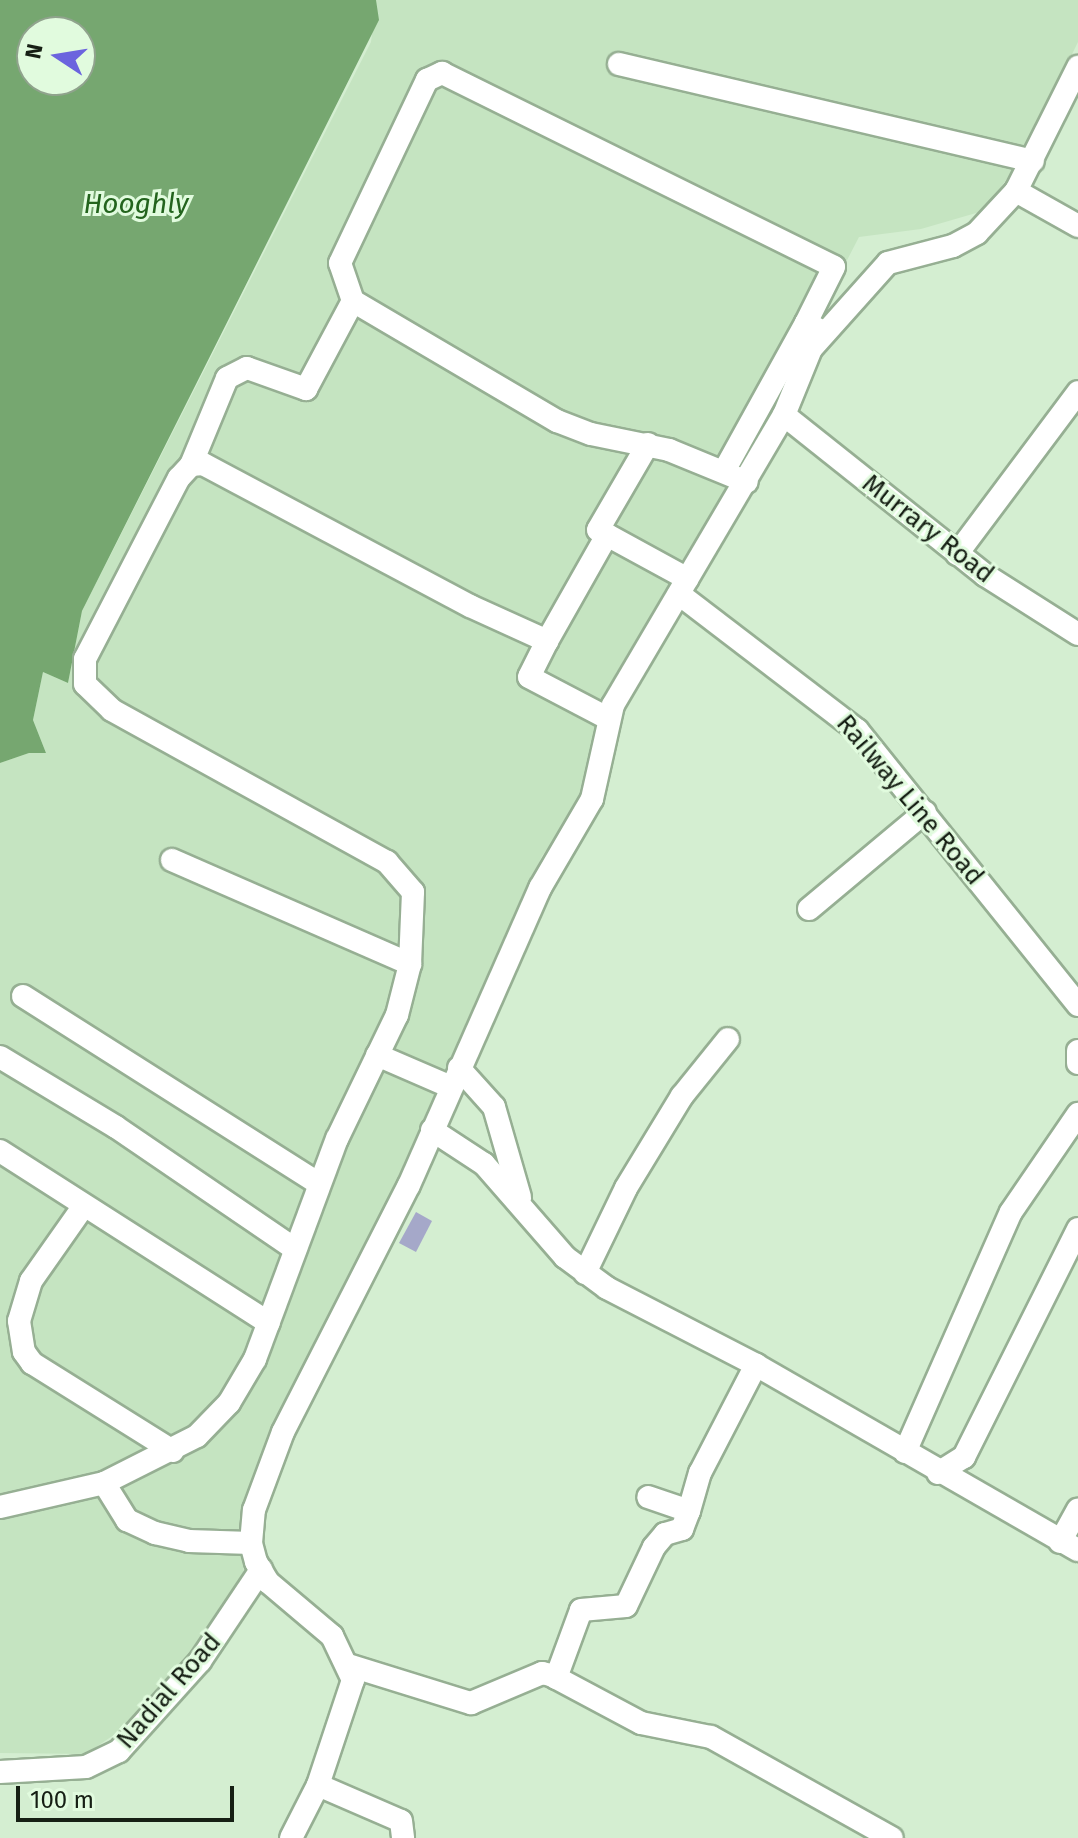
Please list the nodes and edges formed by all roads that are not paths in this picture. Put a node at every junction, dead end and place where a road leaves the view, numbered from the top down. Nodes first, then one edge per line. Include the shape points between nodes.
1 (619, 64) dead end
2 (1078, 67) edge
3 (1033, 161) junction
4 (1016, 191) junction
5 (1078, 226) edge
6 (353, 301) junction
7 (815, 328) junction
8 (1078, 392) edge
9 (784, 415) junction
10 (648, 444) junction
11 (191, 465) junction
12 (724, 471) junction
13 (747, 482) junction
14 (607, 535) junction
15 (957, 554) junction
16 (683, 586) junction
17 (1078, 634) edge
18 (547, 641) junction
19 (609, 719) junction
20 (925, 812) junction
21 (172, 860) dead end
22 (809, 909) dead end
23 (410, 964) junction
24 (23, 996) dead end
25 (1078, 1005) edge
26 (728, 1039) dead end
27 (1078, 1051) edge
28 (377, 1055) junction
29 (0, 1057) edge
30 (1078, 1063) edge
31 (455, 1078) junction
32 (1078, 1114) edge
33 (432, 1130) junction
34 (0, 1151) edge
35 (319, 1184) junction
36 (83, 1207) junction
37 (523, 1209) junction
38 (1078, 1229) edge
39 (295, 1249) junction
40 (585, 1273) junction
41 (269, 1323) junction
42 (756, 1365) junction
43 (173, 1451) junction
44 (905, 1452) junction
45 (938, 1473) junction
46 (104, 1483) junction
47 (648, 1497) dead end
48 (0, 1507) edge
49 (1078, 1510) edge
50 (689, 1511) junction
51 (251, 1543) junction
52 (1069, 1546) edge
53 (261, 1570) junction
54 (348, 1665) junction
55 (556, 1678) junction
56 (0, 1772) edge
57 (318, 1785) junction
58 (291, 1838) edge
59 (403, 1838) edge
60 (892, 1838) edge

1 - 3 street
2 - 3 street
3 - 4 street
4 - 5 street
4 - 7 street via 977,233 953,246 888,263
6 - 7 street via 340,263 427,80 442,73 834,267
6 - 10 street via 557,421 591,434
6 - 11 street via 306,389 247,368 227,378
7 - 9 street
7 - 12 street
8 - 15 street
9 - 13 street
9 - 15 street, Murrary Road
10 - 12 street
10 - 14 street via 598,530
11 - 18 street via 203,464 470,606
11 - 23 street via 179,478 85,659 85,684 112,710 387,862 413,892
12 - 13 street
13 - 16 street
14 - 16 street, Railway Line Road
14 - 18 street
15 - 17 street, Murrary Road
16 - 19 street via 643,648
16 - 20 street, Railway Line Road via 857,730
18 - 19 street via 529,677
19 - 31 street via 592,799 540,888
20 - 22 street
20 - 25 street, Railway Line Road
21 - 23 street
23 - 28 street via 397,1015
24 - 35 street
26 - 40 street via 682,1096 634,1174
27 - 30 street
28 - 31 street
28 - 35 street
29 - 39 street via 116,1127
31 - 33 street
31 - 37 street via 494,1107
32 - 44 street via 1011,1212
33 - 37 street via 484,1164
33 - 51 street via 283,1432 254,1510
34 - 36 street
35 - 39 street
36 - 41 street
36 - 43 street via 31,1281 19,1321 24,1352 32,1363
37 - 40 street
38 - 45 street via 964,1457
39 - 41 street
40 - 42 street
41 - 43 street via 229,1403 197,1436
42 - 44 street
42 - 50 street via 700,1473
43 - 46 street
44 - 45 street
45 - 52 street
46 - 48 street
46 - 51 street via 127,1520 155,1533 189,1541
47 - 50 street
49 - 52 street
50 - 55 street via 682,1529 665,1534 654,1547 626,1606 581,1610
51 - 53 street
53 - 54 street via 332,1636
53 - 56 street, Nadial Road via 200,1661 119,1751 86,1767
54 - 55 street via 471,1703 542,1673
54 - 57 street via 353,1680 349,1705
55 - 60 street via 641,1723 711,1737
57 - 58 street
57 - 59 street via 401,1821

